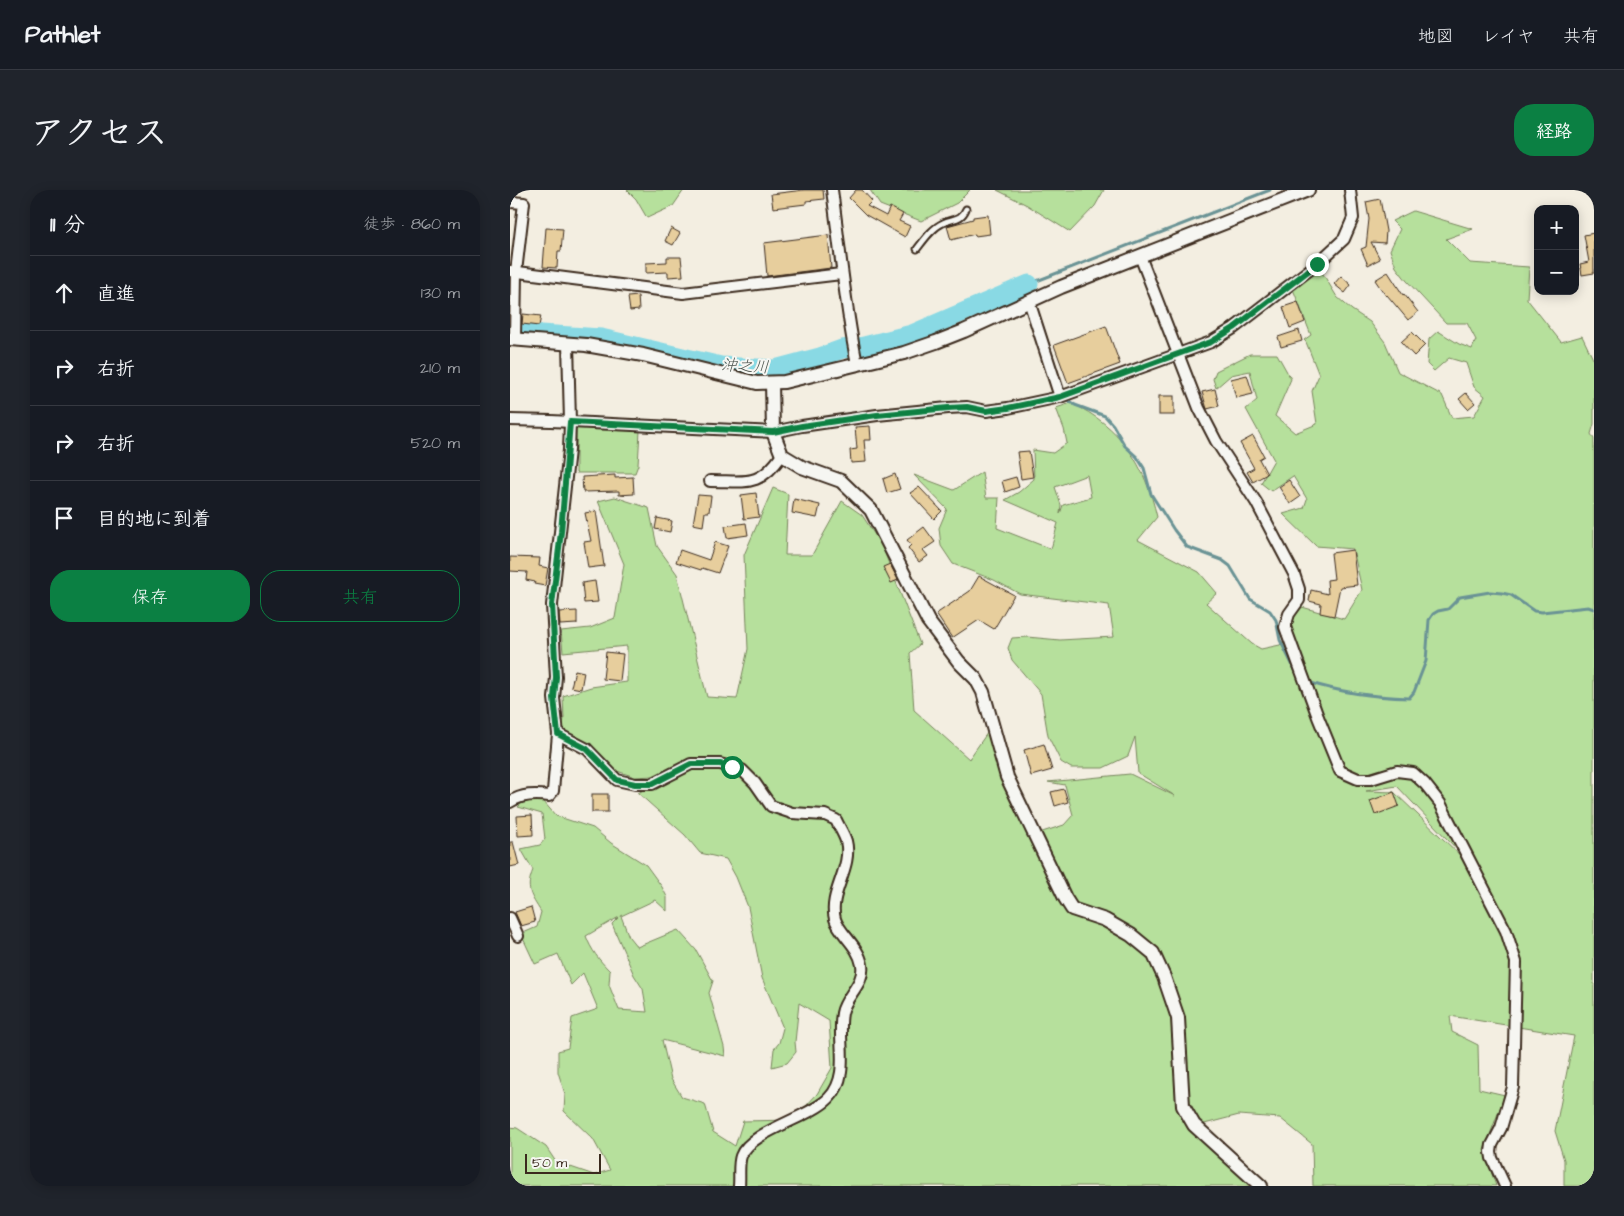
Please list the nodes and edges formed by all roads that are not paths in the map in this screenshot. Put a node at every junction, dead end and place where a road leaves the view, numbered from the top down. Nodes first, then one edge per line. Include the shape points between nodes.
1 (832, 190) edge
2 (1308, 190) edge
3 (1350, 190) edge
4 (510, 202) edge
5 (966, 209) dead end
6 (917, 249) dead end
7 (1140, 256) junction
8 (513, 272) edge
9 (841, 274) junction
10 (1029, 301) junction
11 (512, 339) edge
12 (568, 343) junction
13 (1179, 352) junction
14 (857, 364) junction
15 (772, 383) junction
16 (1060, 397) junction
17 (510, 420) edge
18 (570, 422) junction
19 (773, 432) junction
20 (782, 455) junction
21 (710, 481) dead end
22 (558, 734) junction
23 (510, 802) edge
24 (510, 918) edge
25 (518, 936) dead end
26 (739, 1186) edge
27 (1261, 1186) edge
28 (1505, 1186) edge

1 - 9 street
2 - 7 street
3 - 13 street via 1353,218 1344,239 1234,328 1211,342
4 - 8 street via 524,203
5 - 6 lane via 958,219 943,222 932,230
7 - 10 street
7 - 13 street
8 - 9 street via 684,293
8 - 11 street
9 - 14 street
10 - 14 street via 964,332 904,353
10 - 16 street
11 - 12 street
12 - 15 street via 643,355 757,383
12 - 18 street
13 - 16 street
13 - 28 street via 1199,408 1216,441 1256,502 1294,574 1299,600 1285,627 1340,771 1358,779 1371,780 1396,770 1413,773 1425,784 1444,812 1506,931 1516,962 1513,1087 1491,1152
14 - 15 street
15 - 19 street
16 - 19 street via 986,411 948,408 877,415
17 - 18 street
18 - 19 street
18 - 22 street via 552,605
19 - 20 street
20 - 21 street via 772,470 752,481
20 - 27 street via 802,467 841,481 872,510 928,621 983,692 1007,777 1063,895 1072,909 1105,920 1153,953 1178,1018 1183,1106 1190,1120
22 - 23 street via 553,791 549,796 519,796
22 - 26 street via 587,749 617,780 635,784 652,784 691,764 720,764 742,770 770,806 792,813 825,815 836,820 846,842 846,860 834,902 835,920 855,948 862,965 860,981 842,1012 841,1079 830,1097 816,1108 761,1136 745,1149 741,1156
24 - 25 street

